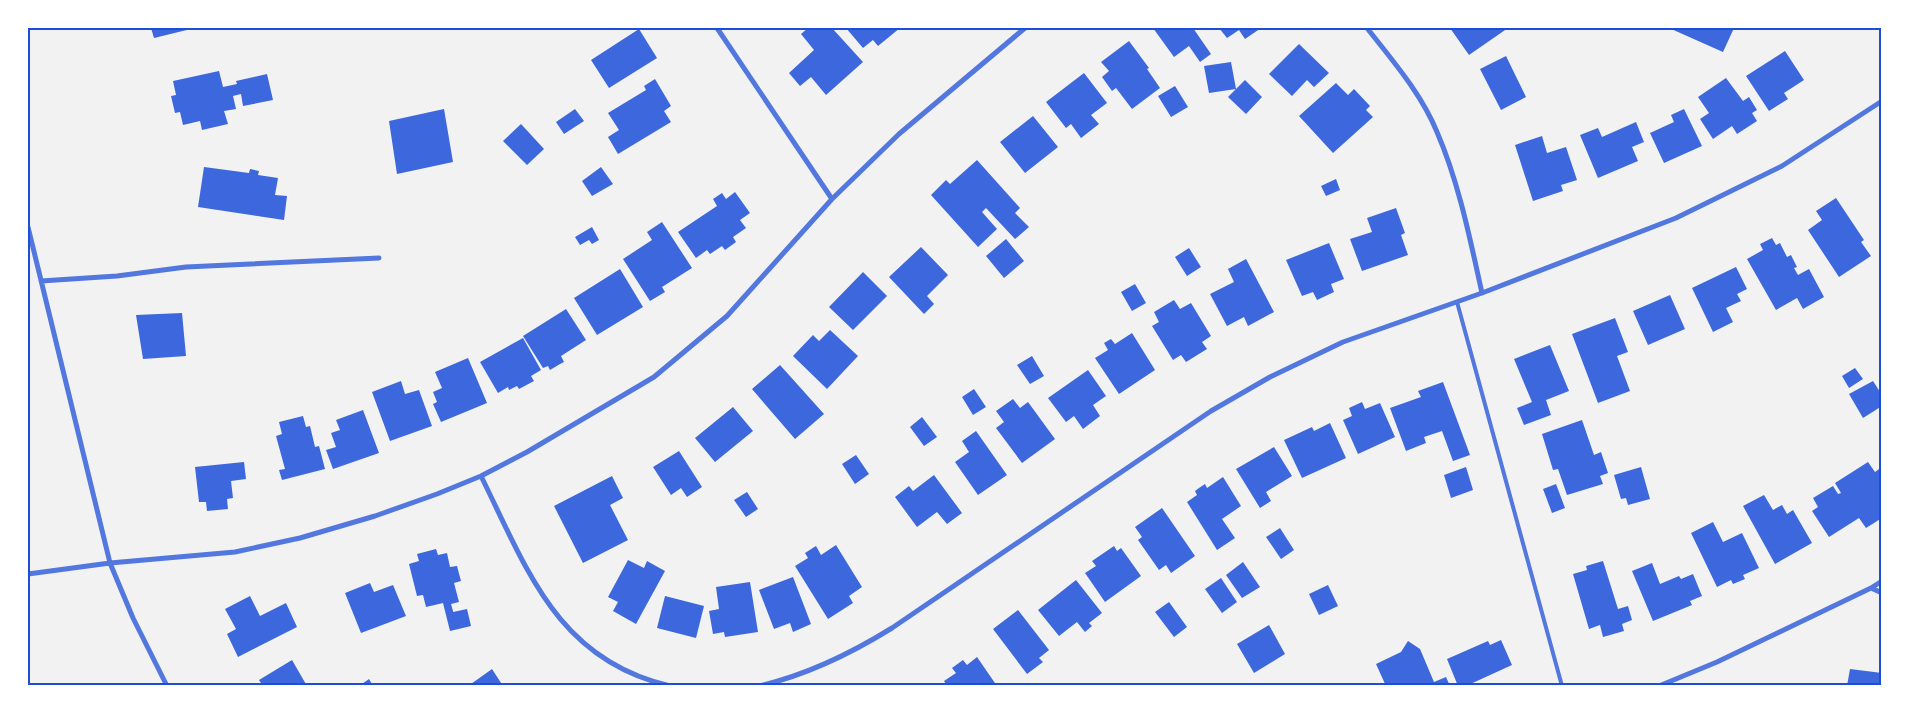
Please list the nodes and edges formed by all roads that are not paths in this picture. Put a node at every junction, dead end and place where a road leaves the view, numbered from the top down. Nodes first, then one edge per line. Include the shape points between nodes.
1 (717, 28) edge
2 (1025, 28) edge
3 (1367, 28) edge
4 (1882, 101) edge
5 (832, 199) junction
6 (28, 227) edge
7 (380, 258) dead end
8 (41, 281) junction
9 (1482, 294) junction
10 (1458, 302) junction
11 (481, 476) junction
12 (110, 564) junction
13 (28, 574) edge
14 (1882, 581) edge
15 (1871, 588) junction
16 (1882, 592) edge
17 (167, 686) edge
18 (670, 686) edge
19 (759, 686) edge
20 (1562, 686) edge
21 (1658, 686) edge

1 - 5 street
2 - 5 street via 899,134
3 - 9 street via 1412,86 1437,131 1461,198
4 - 9 street via 1782,166 1676,218
5 - 11 street via 727,316 654,377
6 - 8 street
7 - 8 street via 186,267
8 - 12 street
9 - 10 street
10 - 19 street via 1343,342 1270,377 1211,411 853,652 806,673
10 - 20 lane
11 - 12 street via 375,516 300,538 235,552
11 - 18 street via 539,590 572,633 601,658 629,673
12 - 13 street
12 - 17 street
14 - 15 street
15 - 16 street
15 - 21 street via 1717,662

